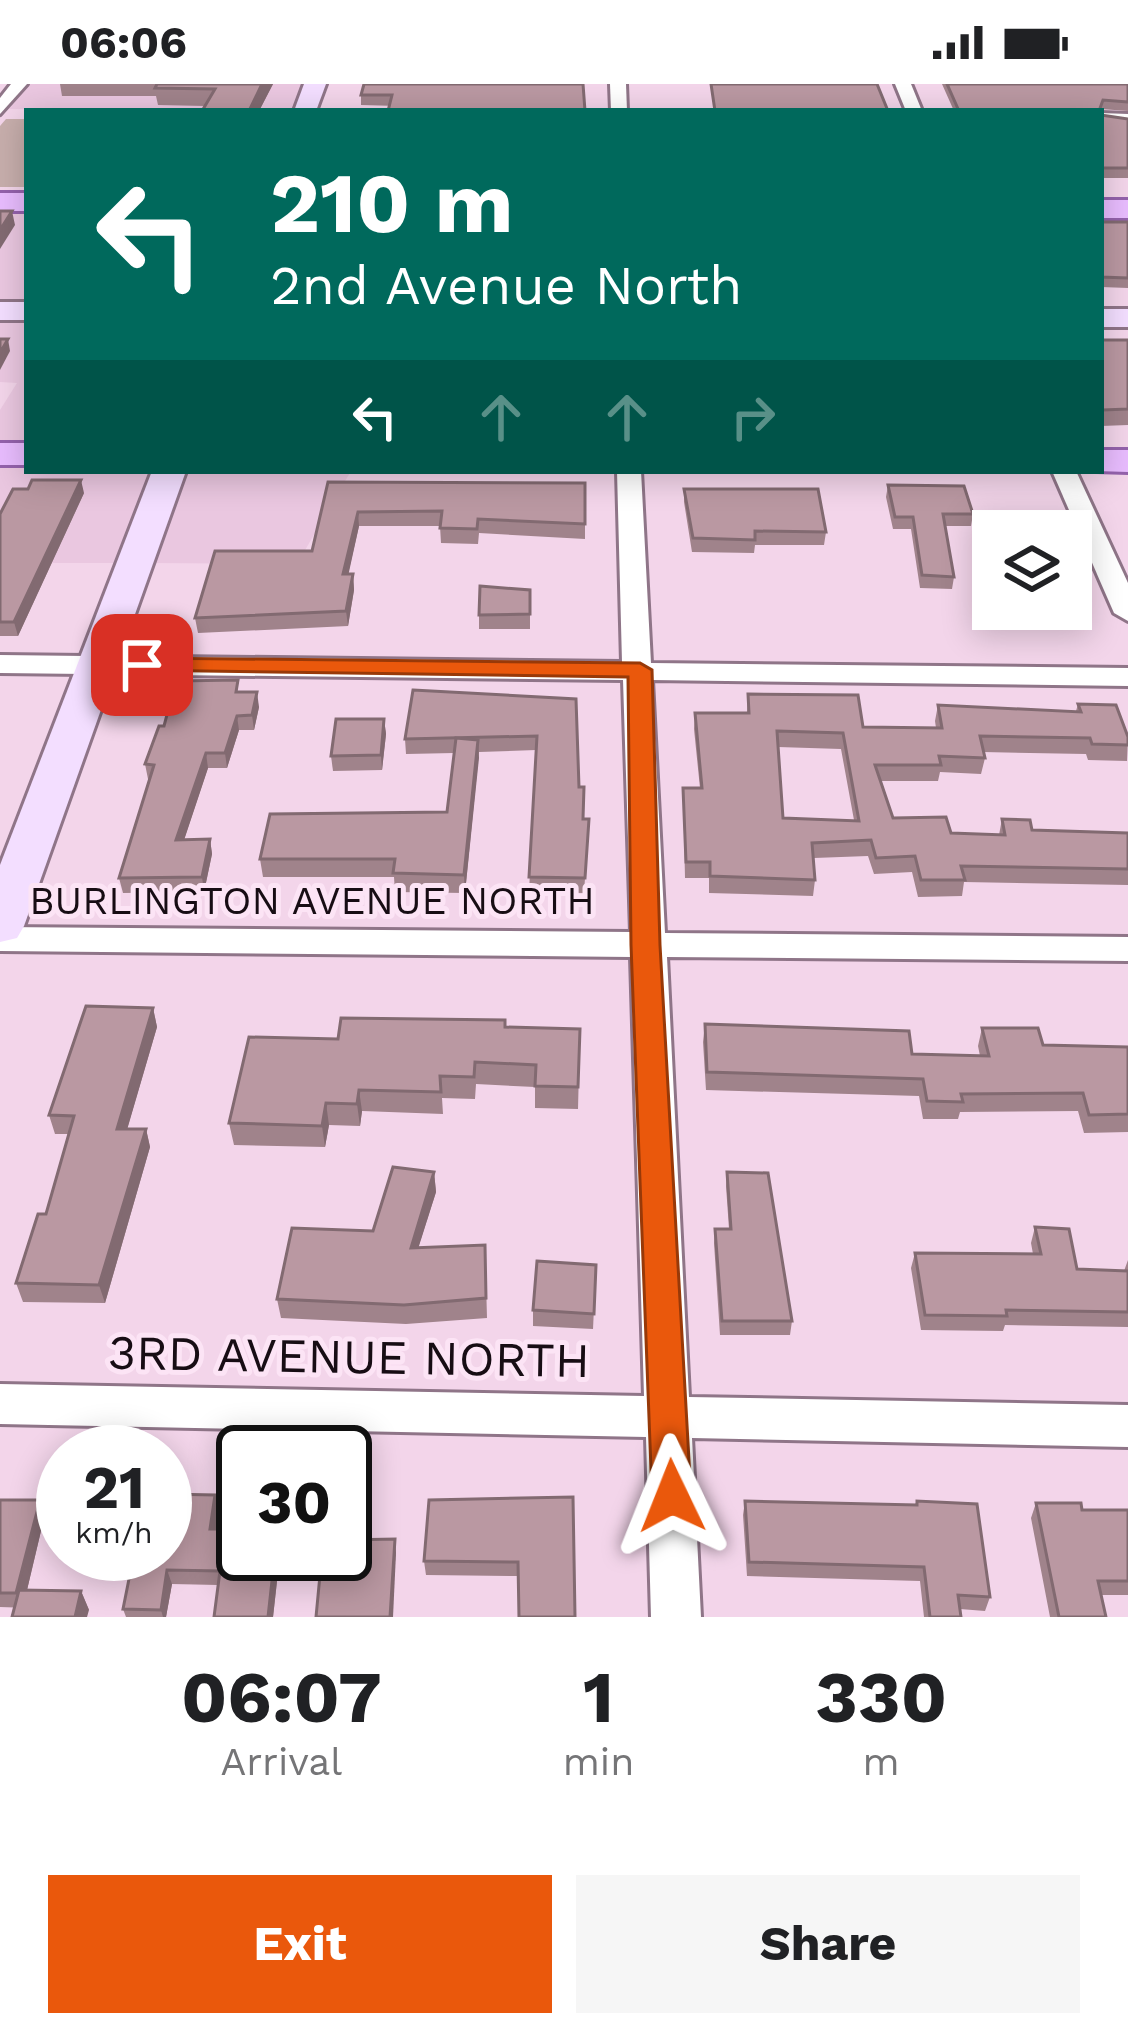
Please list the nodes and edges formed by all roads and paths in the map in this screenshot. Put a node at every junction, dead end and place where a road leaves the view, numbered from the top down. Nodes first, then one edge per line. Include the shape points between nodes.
1 (19, 84) edge
2 (0, 111) edge
3 (168, 474) edge
4 (629, 474) edge
5 (1065, 474) edge
6 (1128, 613) edge
7 (0, 664) edge
8 (97, 665) junction
9 (640, 670) junction
10 (1128, 677) edge
11 (0, 926) edge
12 (0, 939) edge
13 (646, 945) junction
14 (1128, 949) edge
15 (0, 1404) edge
16 (669, 1414) junction
17 (1128, 1426) edge
18 (676, 1617) edge

1 - 2 street
3 - 8 main road
4 - 9 street
5 - 6 street
7 - 8 street
8 - 9 street
8 - 11 main road
9 - 10 street
9 - 13 street
12 - 13 street, BURLINGTON AVENUE NORTH
13 - 14 street, BURLINGTON AVENUE NORTH
13 - 16 street
15 - 16 street, 3RD AVENUE NORTH
16 - 17 street, 3RD AVENUE NORTH
16 - 18 street

